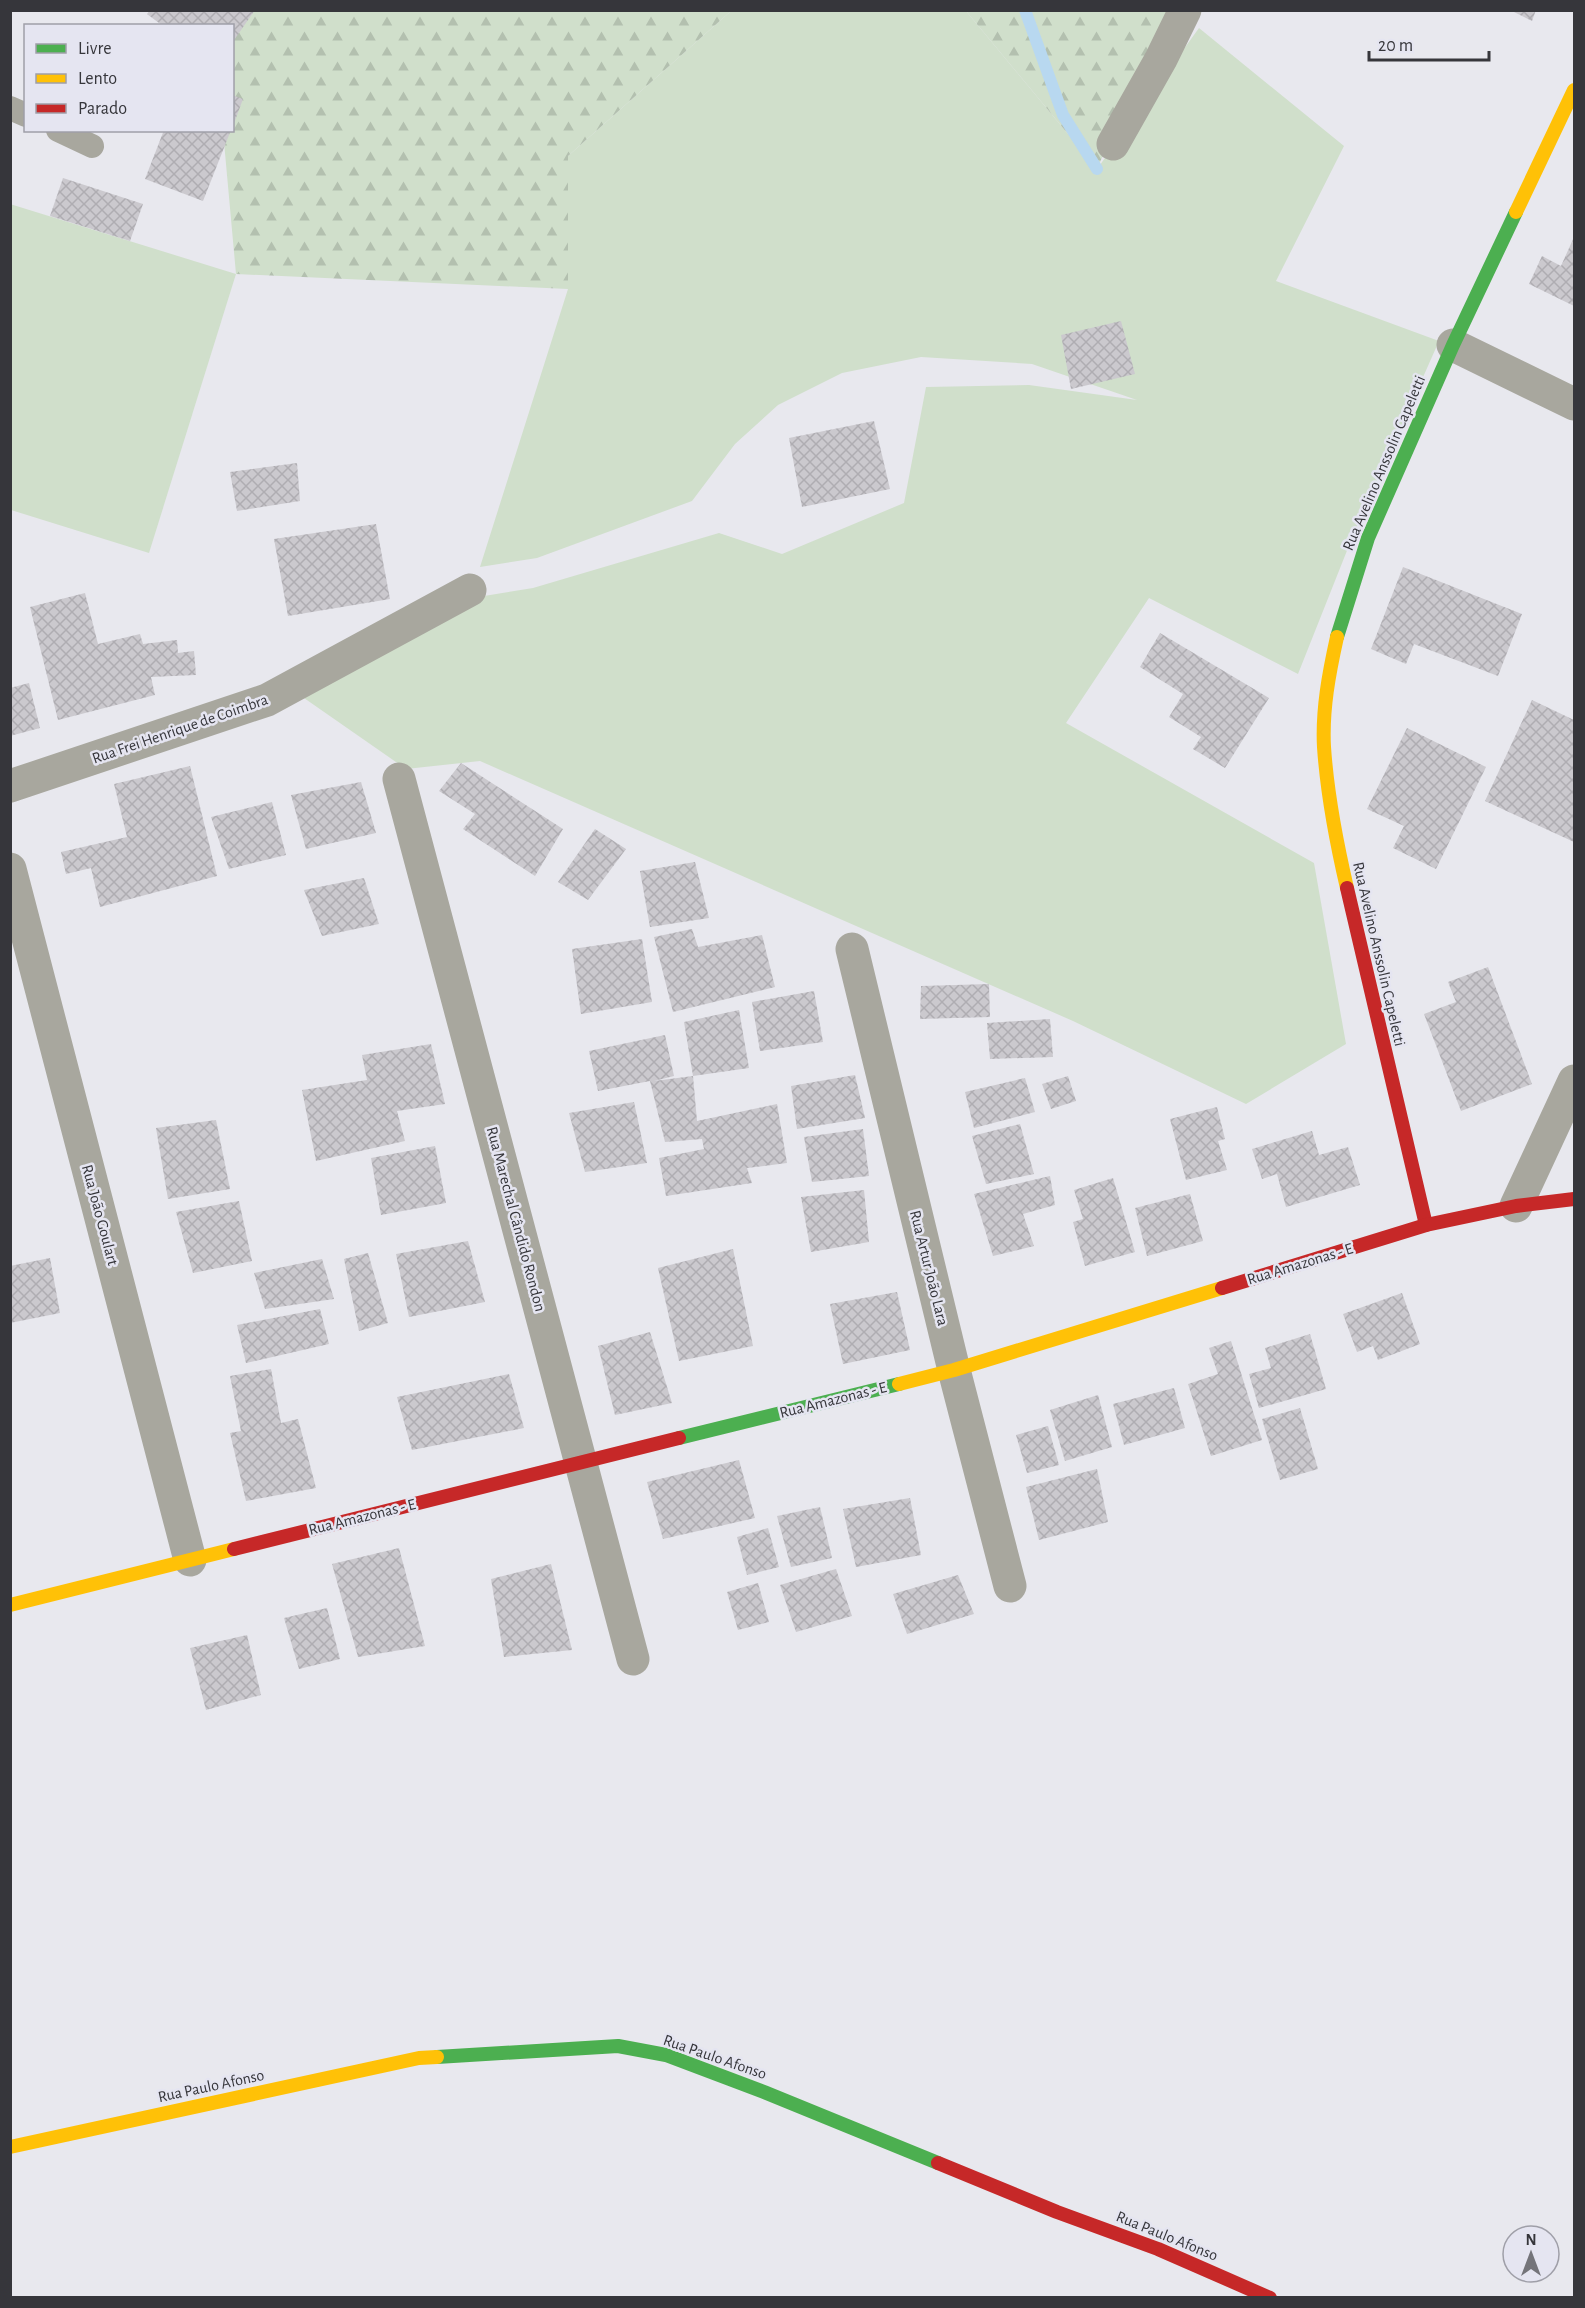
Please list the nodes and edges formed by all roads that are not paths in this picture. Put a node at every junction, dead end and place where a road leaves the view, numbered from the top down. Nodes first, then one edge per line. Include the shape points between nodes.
1 (1185, 10) edge
2 (1575, 90) edge
3 (10, 108) edge
4 (24, 114) edge
5 (62, 132) edge
6 (1113, 144) dead end
7 (92, 146) dead end
8 (1453, 345) junction
9 (1575, 404) edge
10 (470, 590) dead end
11 (399, 779) dead end
12 (10, 786) edge
13 (10, 869) edge
14 (852, 949) dead end
15 (1575, 1081) edge
16 (1575, 1199) edge
17 (1516, 1206) junction
18 (1426, 1225) junction
19 (954, 1370) junction
20 (582, 1463) junction
21 (190, 1560) junction
22 (1010, 1586) dead end
23 (10, 1605) edge
24 (633, 1659) dead end
25 (10, 2147) edge
26 (1270, 2298) edge

1 - 6 street
2 - 8 street, Rua Avelino Anssolin Capeletti
3 - 4 lane
5 - 7 lane
8 - 9 street
8 - 18 street, Rua Avelino Anssolin Capeletti via 1368,538 1327,682 1324,746 1339,852
10 - 12 street, Rua Frei Henrique de Coimbra via 267,700
11 - 20 street, Rua Marechal Cândido Rondon
13 - 21 street, Rua João Goulart
14 - 19 street, Rua Artur João Lara
15 - 17 street
16 - 17 street, Rua Amazonas - E
17 - 18 street, Rua Amazonas - E
18 - 19 street, Rua Amazonas - E
19 - 20 street, Rua Amazonas - E
19 - 22 street, Rua Artur João Lara
20 - 21 street, Rua Amazonas - E
20 - 24 street, Rua Marechal Cândido Rondon
21 - 23 street, Rua Amazonas - E
25 - 26 street, Rua Paulo Afonso via 419,2058 618,2046 666,2055 764,2092 1057,2212 1158,2248

